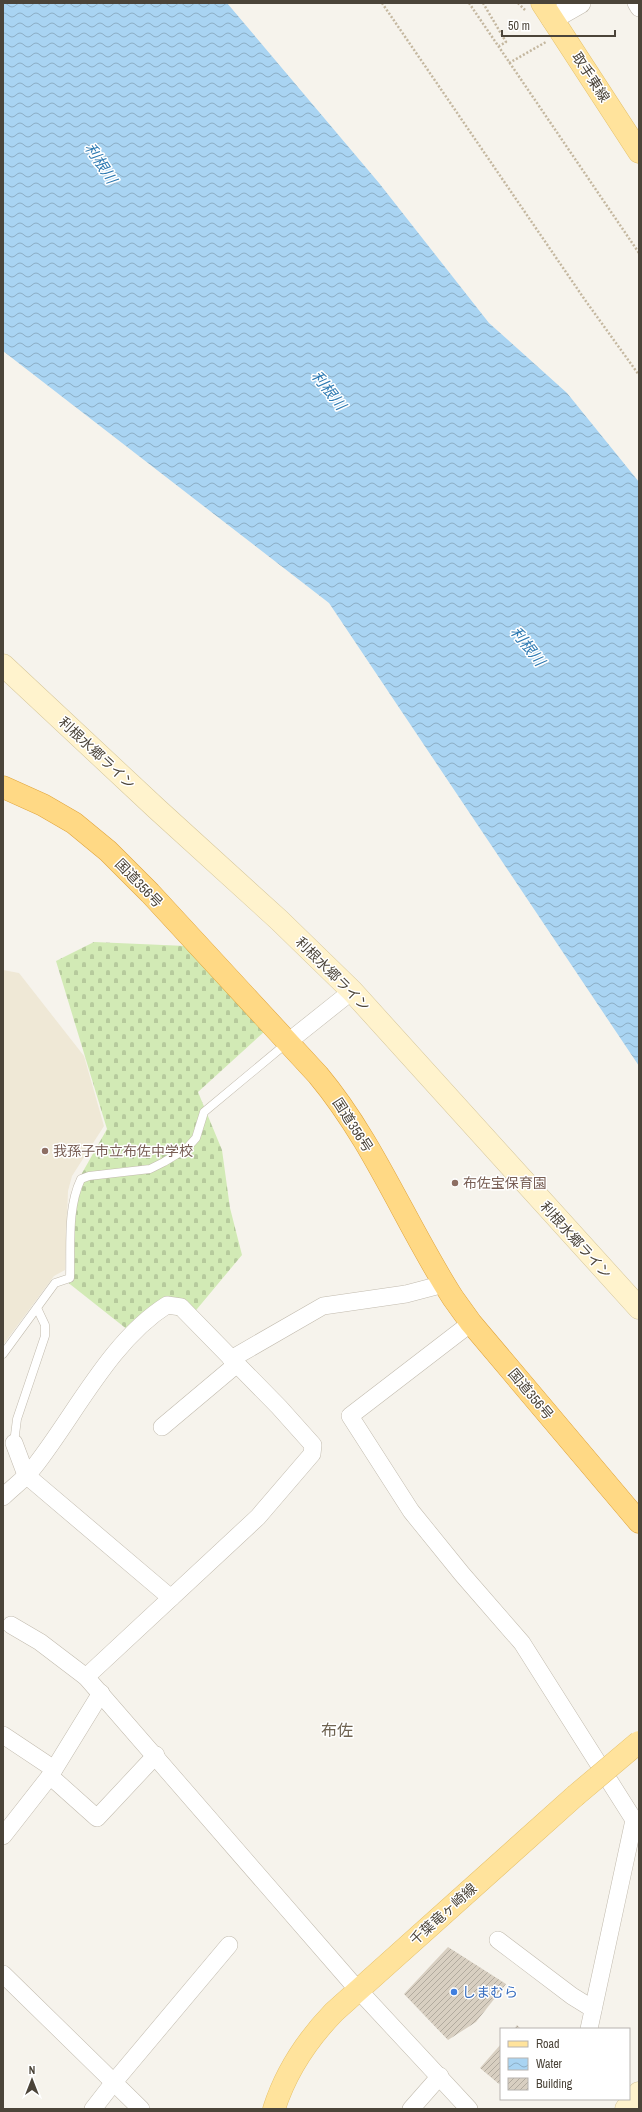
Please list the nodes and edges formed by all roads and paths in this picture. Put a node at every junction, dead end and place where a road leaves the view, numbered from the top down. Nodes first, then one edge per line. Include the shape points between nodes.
1 (382, 3) edge
2 (469, 3) edge
3 (483, 3) edge
4 (580, 3) edge
5 (636, 3) edge
6 (639, 8) edge
7 (547, 11) edge
8 (549, 41) dead end
9 (499, 46) junction
10 (509, 63) junction
11 (639, 152) edge
12 (639, 253) edge
13 (639, 375) edge
14 (3, 665) edge
15 (3, 787) edge
16 (352, 991) junction
17 (288, 1042) junction
18 (444, 1284) junction
19 (37, 1308) junction
20 (639, 1308) edge
21 (471, 1323) junction
22 (3, 1354) edge
23 (234, 1362) junction
24 (162, 1427) dead end
25 (14, 1443) joint
26 (26, 1475) junction
27 (3, 1496) edge
28 (639, 1522) edge
29 (171, 1598) junction
30 (11, 1625) dead end
31 (86, 1677) junction
32 (101, 1693) junction
33 (3, 1735) edge
34 (639, 1742) edge
35 (156, 1755) junction
36 (52, 1773) junction
37 (3, 1836) edge
38 (498, 1940) dead end
39 (229, 1945) dead end
40 (3, 1974) edge
41 (357, 1990) junction
42 (593, 2009) junction
43 (589, 2028) edge
44 (440, 2076) junction
45 (114, 2082) junction
46 (93, 2109) edge
47 (141, 2109) edge
48 (274, 2109) edge
49 (411, 2109) edge
50 (469, 2109) edge

1 - 13 path
2 - 9 path
3 - 9 path via 506,42
4 - 7 street
5 - 6 street
7 - 11 main road, 取手東線
8 - 10 path
9 - 10 path
10 - 12 path
14 - 16 main road, 利根水郷ライン via 280,920
15 - 17 highway, 国道356号 via 43,805 74,824 108,851
16 - 17 street
16 - 20 main road, 利根水郷ライン
17 - 18 highway, 国道356号 via 338,1099 358,1128
17 - 19 lane via 204,1112 196,1138 187,1148 150,1169 81,1179 75,1191 73,1204 70,1278 55,1283
18 - 21 highway, 国道356号
18 - 23 street via 406,1294 323,1306
19 - 22 lane
19 - 25 lane via 45,1325 45,1336 17,1418
21 - 28 highway, 国道356号
21 - 42 street via 350,1416 411,1511 522,1643 634,1820
23 - 24 street
23 - 26 street via 181,1307 167,1305 152,1315 113,1356 34,1468
23 - 29 street via 306,1436 313,1445 312,1454 258,1516
25 - 26 street
26 - 27 street
26 - 29 street
29 - 31 street
30 - 31 street via 40,1642
31 - 32 street
32 - 35 street
32 - 36 street
33 - 36 street
34 - 41 main road, 千葉竜ヶ崎線, bridge
35 - 36 street via 97,1818
35 - 41 street
36 - 37 street
38 - 42 street
39 - 45 street
40 - 45 street
41 - 44 street
41 - 48 main road, 千葉竜ヶ崎線 via 317,2030 304,2047
42 - 43 street
44 - 49 street
44 - 50 street
45 - 46 street
45 - 47 street

